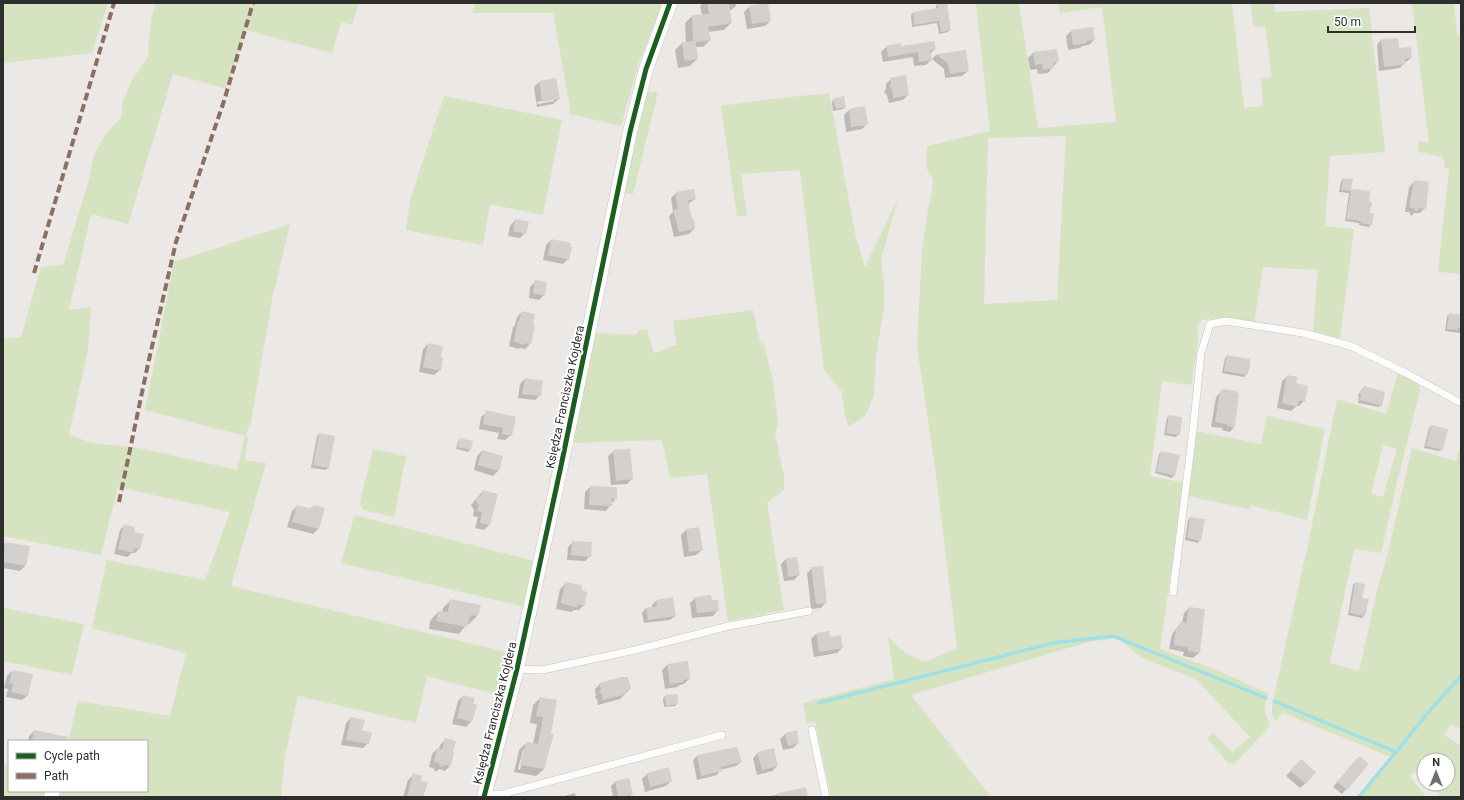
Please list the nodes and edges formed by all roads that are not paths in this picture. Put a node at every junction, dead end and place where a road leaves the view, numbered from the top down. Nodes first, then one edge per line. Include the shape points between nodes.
1 (670, 3) edge
2 (1461, 403) edge
3 (1173, 592) dead end
4 (810, 611) dead end
5 (517, 669) junction
6 (812, 730) dead end
7 (722, 735) dead end
8 (484, 796) edge
9 (826, 797) edge

1 - 5 street, Księdza Franciszka Kojdera via 646,69 630,132
2 - 3 lane via 1406,372 1350,346 1303,333 1226,321 1210,324 1201,353
4 - 5 lane via 730,626 542,670
5 - 8 street, Księdza Franciszka Kojdera
6 - 9 lane
7 - 8 lane via 503,794

